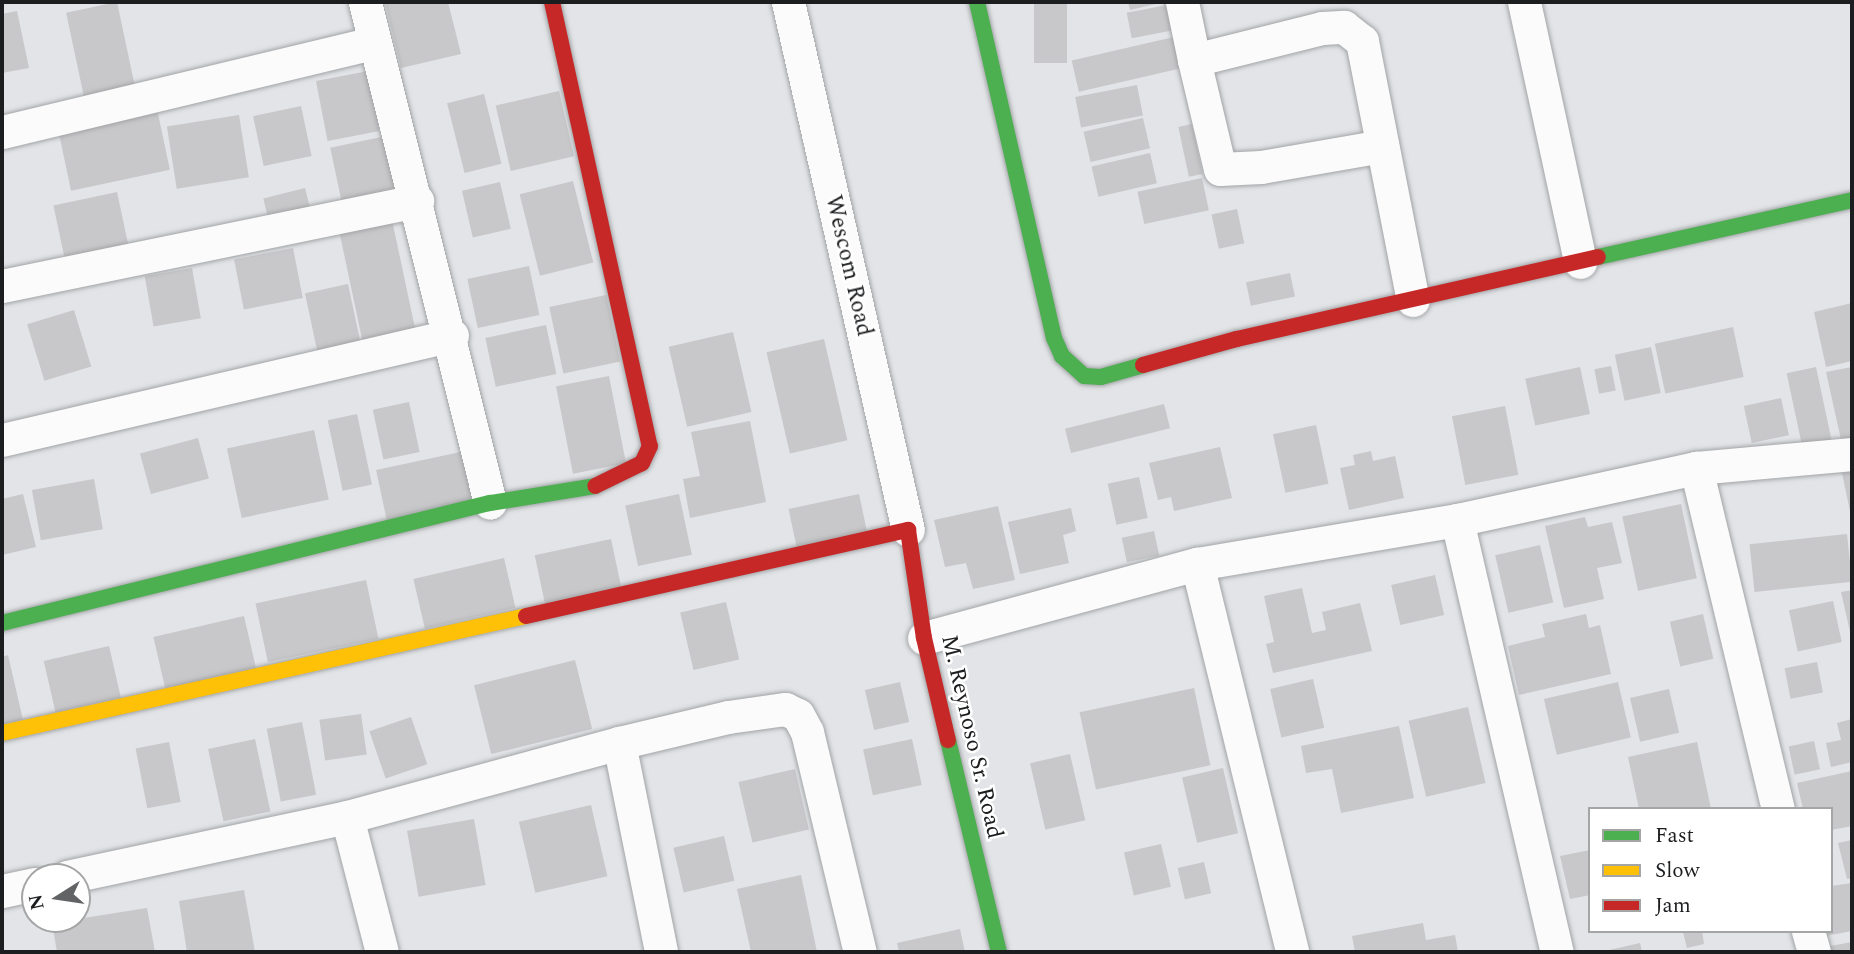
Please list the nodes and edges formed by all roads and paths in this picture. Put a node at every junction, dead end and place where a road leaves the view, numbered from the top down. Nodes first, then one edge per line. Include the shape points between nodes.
1 (365, 2) edge
2 (552, 2) edge
3 (788, 2) edge
4 (977, 2) edge
5 (1182, 2) edge
6 (1524, 2) edge
7 (374, 43) junction
8 (1194, 60) junction
9 (2, 132) edge
10 (1382, 146) junction
11 (1852, 200) edge
12 (417, 201) junction
13 (1580, 262) junction
14 (2, 286) edge
15 (1413, 300) junction
16 (452, 335) junction
17 (2, 440) edge
18 (1852, 454) edge
19 (1696, 468) junction
20 (490, 503) junction
21 (1457, 520) junction
22 (908, 530) junction
23 (1197, 564) junction
24 (2, 623) edge
25 (924, 638) junction
26 (2, 733) edge
27 (619, 743) junction
28 (1778, 807) edge
29 (347, 817) junction
30 (91, 872) edge
31 (21, 887) edge
32 (2, 891) edge
33 (1809, 933) edge
34 (382, 952) edge
35 (661, 952) edge
36 (860, 952) edge
37 (999, 952) edge
38 (1292, 952) edge
39 (1557, 952) edge
40 (1814, 952) edge

1 - 7 street
2 - 20 street via 650,446 642,463 597,486
3 - 22 street, Wescom Road
4 - 15 street via 1054,338 1072,368 1084,376 1101,377
5 - 8 street
6 - 13 street
7 - 9 street
7 - 12 street
8 - 10 street via 1220,169 1261,167
8 - 10 street via 1322,28 1344,27 1362,41
10 - 15 street
11 - 13 street
12 - 14 street
12 - 16 street
13 - 15 street
16 - 17 street
16 - 20 street
18 - 19 street
19 - 21 street
19 - 28 street
20 - 24 street
21 - 23 street
21 - 39 street
22 - 25 street, M. Reynoso Sr. Road
22 - 26 street
23 - 25 street
23 - 38 street
25 - 37 street, M. Reynoso Sr. Road
27 - 29 street
27 - 35 street
27 - 36 street via 772,709 798,715 807,732
29 - 30 street
29 - 34 street
31 - 32 street
33 - 40 street

